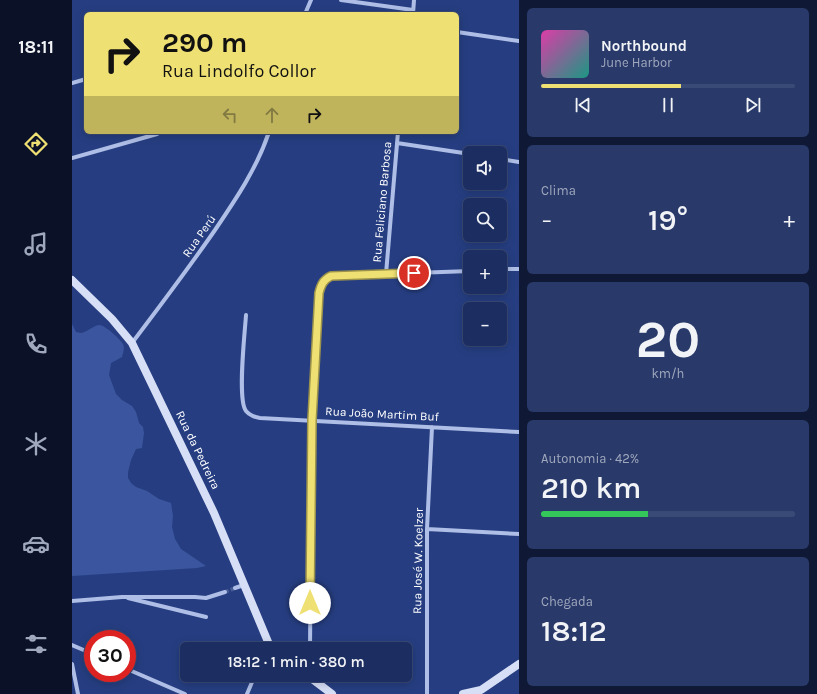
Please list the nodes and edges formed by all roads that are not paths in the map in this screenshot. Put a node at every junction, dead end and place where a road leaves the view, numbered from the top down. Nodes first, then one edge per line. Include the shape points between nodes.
1 (311, 0) edge
2 (340, 0) edge
3 (414, 0) edge
4 (306, 12) edge
5 (413, 12) edge
6 (459, 32) edge
7 (519, 41) edge
8 (84, 80) edge
9 (72, 83) edge
10 (158, 134) edge
11 (268, 134) edge
12 (398, 134) edge
13 (397, 143) junction
14 (463, 153) edge
15 (72, 158) edge
16 (507, 160) edge
17 (519, 162) edge
18 (519, 269) edge
19 (507, 270) edge
20 (463, 271) edge
21 (386, 274) junction
22 (72, 280) edge
23 (246, 315) dead end
24 (132, 344) junction
25 (312, 420) junction
26 (432, 427) junction
27 (519, 432) edge
28 (427, 529) junction
29 (519, 534) edge
30 (245, 585) junction
31 (235, 588) tunnel mouth
32 (225, 592) tunnel mouth
33 (122, 597) junction
34 (72, 601) edge
35 (206, 617) dead end
36 (267, 642) edge
37 (310, 642) edge
38 (72, 645) edge
39 (84, 650) edge
40 (72, 664) edge
41 (519, 664) edge
42 (136, 673) edge
43 (252, 682) edge
44 (317, 682) edge
45 (78, 694) edge
46 (185, 694) edge
47 (247, 694) edge
48 (332, 694) edge
49 (427, 694) edge
50 (463, 694) edge

1 - 4 street
2 - 5 street
3 - 5 street
6 - 7 street
8 - 9 street
10 - 15 street
11 - 24 street, Rua Perú via 248,181
12 - 13 street, Rua Feliciano Barbosa
13 - 14 street
13 - 21 street, Rua Feliciano Barbosa
16 - 17 street
18 - 19 street
20 - 21 street
21 - 25 street via 331,276 321,285
22 - 24 street, Rua da Pedreira via 112,319
23 - 25 street, Rua João Martim Buf via 242,387 246,411 251,416 260,418
24 - 30 street, Rua da Pedreira via 208,499
25 - 26 street, Rua João Martim Buf
25 - 37 street
26 - 27 street, Rua João Martim Buf
26 - 28 street, Rua José W. Koelzer
28 - 29 street
28 - 49 street, Rua José W. Koelzer
30 - 31 street
30 - 36 street, Rua da Pedreira
32 - 33 street via 206,598
33 - 34 street
33 - 35 street
38 - 39 street
40 - 45 street
41 - 50 street via 481,690
42 - 46 street
43 - 47 street
44 - 48 street

